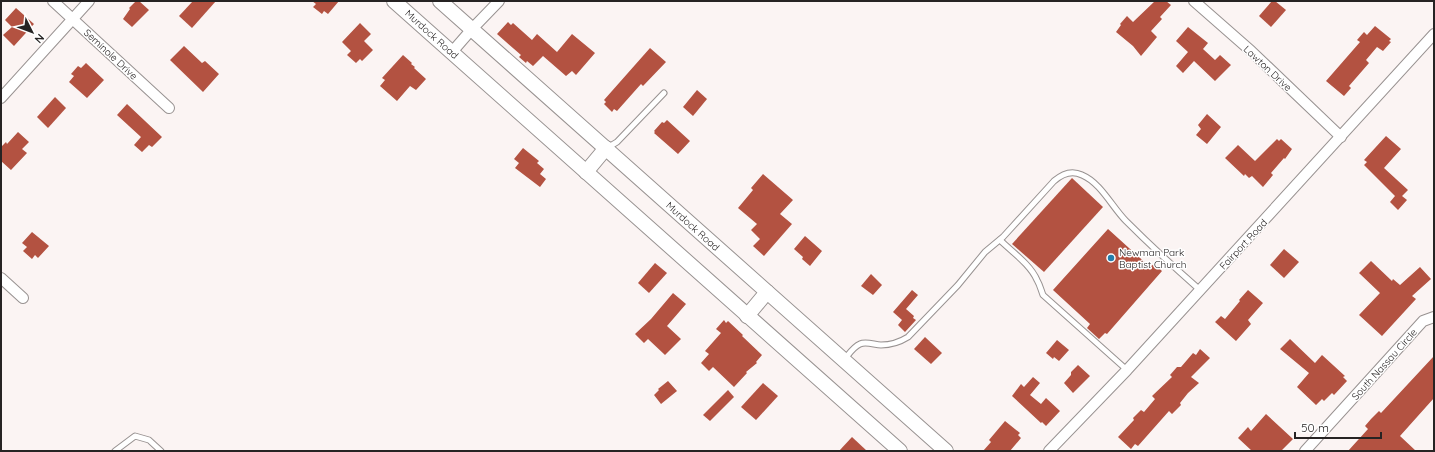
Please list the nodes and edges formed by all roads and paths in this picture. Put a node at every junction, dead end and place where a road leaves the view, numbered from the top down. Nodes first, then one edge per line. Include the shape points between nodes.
1 (53, 1) edge
2 (90, 1) edge
3 (394, 1) edge
4 (440, 1) edge
5 (499, 1) edge
6 (1194, 1) edge
7 (73, 19) junction
8 (472, 29) junction
9 (1434, 34) edge
10 (452, 52) junction
11 (664, 93) dead end
12 (1, 98) edge
13 (169, 108) dead end
14 (1341, 137) junction
15 (606, 148) junction
16 (586, 172) junction
17 (1000, 240) junction
18 (1, 278) edge
19 (1200, 290) junction
20 (767, 292) junction
21 (23, 298) dead end
22 (747, 316) junction
23 (1434, 317) edge
24 (844, 360) junction
25 (1127, 370) junction
26 (116, 451) edge
27 (161, 451) edge
28 (900, 451) edge
29 (946, 451) edge
30 (1049, 451) edge
31 (1305, 451) edge

1 - 7 street, Seminole Drive
2 - 7 street
3 - 10 main road, Murdock Road
4 - 8 main road, Murdock Road
5 - 8 street
6 - 14 street, Lawton Drive
7 - 12 street
7 - 13 street, Seminole Drive
8 - 10 street
8 - 15 main road, Murdock Road
9 - 14 street, Fairport Road
10 - 16 main road, Murdock Road
11 - 15 lane via 617,142
14 - 19 street, Fairport Road
15 - 16 main road
15 - 20 main road, Murdock Road
16 - 22 main road, Murdock Road
17 - 19 lane via 1054,181 1064,174 1076,173 1093,182 1125,220
17 - 24 lane via 985,252 958,285 908,337 891,344 865,342 853,349
17 - 25 lane via 1037,279 1043,295
18 - 21 street
19 - 25 street, Fairport Road
20 - 22 main road
20 - 24 main road, Murdock Road
22 - 28 main road, Murdock Road
23 - 31 street, South Nassau Circle via 1422,321
24 - 29 main road, Murdock Road
25 - 30 street, Fairport Road
26 - 27 lane via 135,436 149,440

